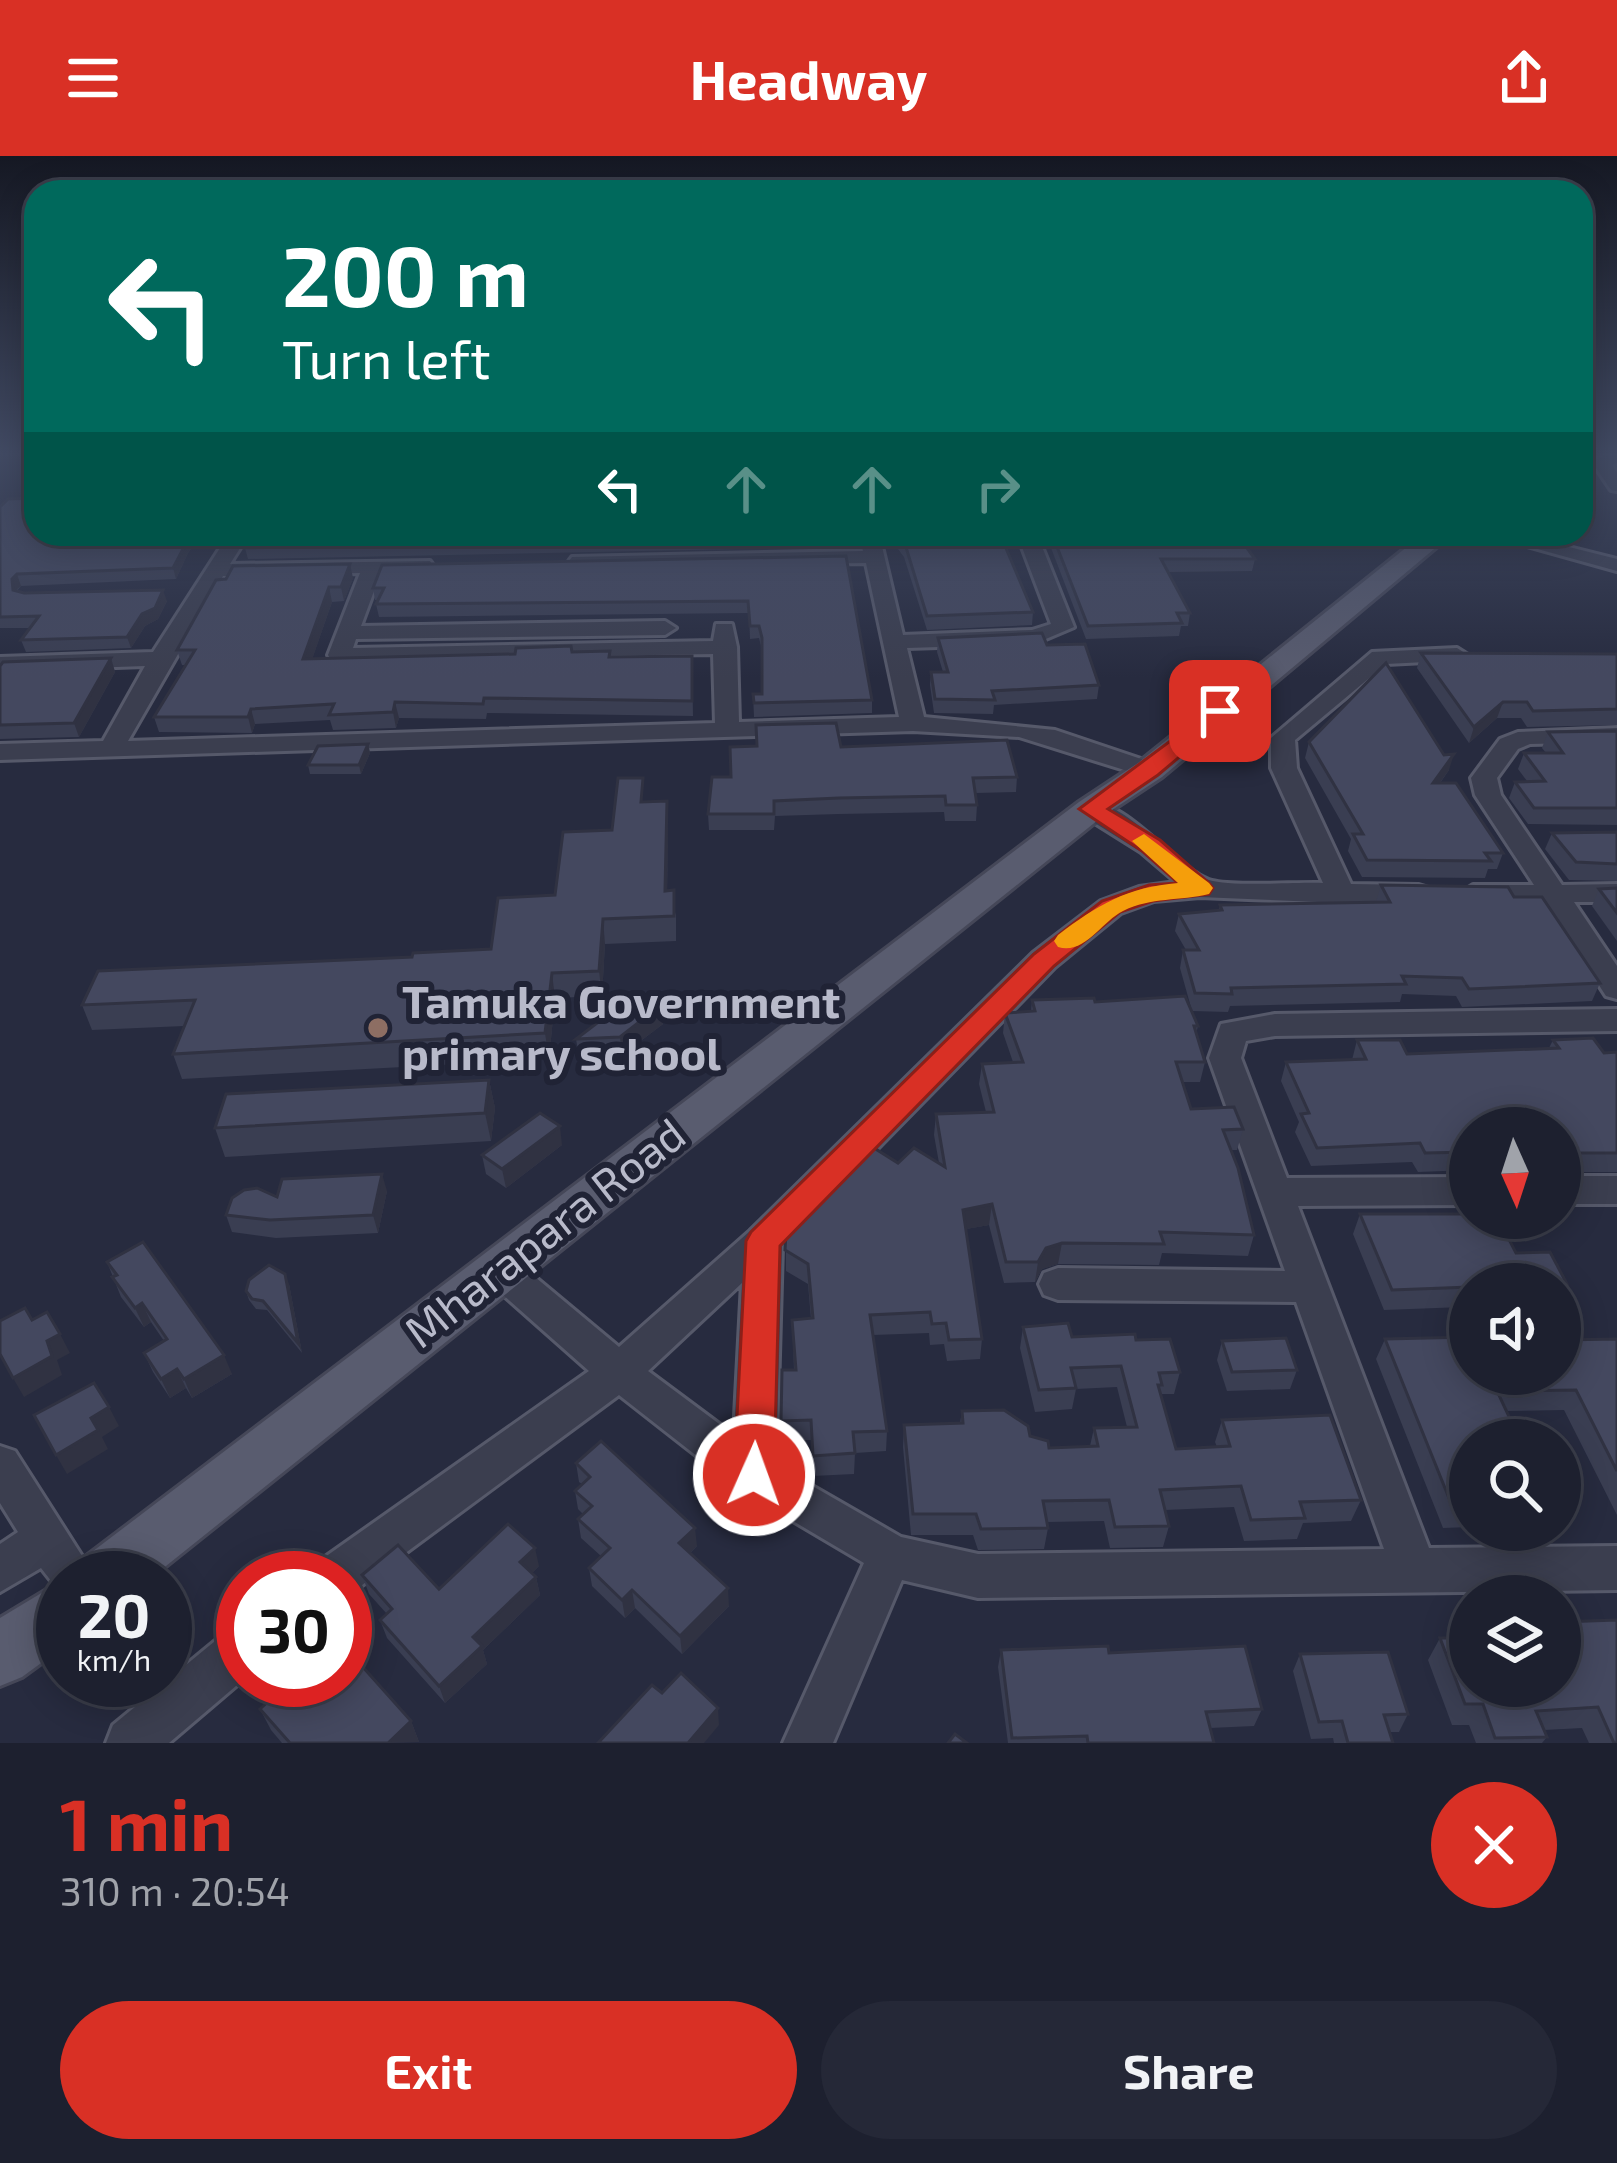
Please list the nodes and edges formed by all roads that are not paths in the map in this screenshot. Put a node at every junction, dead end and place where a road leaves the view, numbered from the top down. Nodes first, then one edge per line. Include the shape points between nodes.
1 (230, 546) edge
2 (728, 546) edge
3 (860, 546) edge
4 (871, 546) edge
5 (1032, 546) edge
6 (1424, 546) edge
7 (1542, 546) edge
8 (729, 558) junction
9 (562, 562) edge
10 (444, 565) edge
11 (1617, 565) edge
12 (373, 566) junction
13 (202, 583) junction
14 (892, 642) junction
15 (1482, 655) edge
16 (160, 659) junction
17 (0, 664) edge
18 (913, 724) junction
19 (727, 731) junction
20 (1617, 735) edge
21 (112, 747) junction
22 (0, 752) edge
23 (1150, 770) junction
24 (1091, 809) junction
25 (1518, 837) junction
26 (1558, 837) edge
27 (1200, 888) junction
28 (1617, 893) edge
29 (1342, 894) junction
30 (1551, 894) junction
31 (1617, 988) edge
32 (1617, 1020) edge
33 (1581, 1190) edge
34 (1617, 1190) edge
35 (1449, 1191) edge
36 (1277, 1192) junction
37 (763, 1241) junction
38 (498, 1268) junction
39 (1058, 1284) dead end
40 (1311, 1287) junction
41 (619, 1372) junction
42 (0, 1465) edge
43 (754, 1475) junction
44 (46, 1540) junction
45 (54, 1551) edge
46 (139, 1551) edge
47 (371, 1551) edge
48 (890, 1556) junction
49 (1414, 1568) junction
50 (1617, 1568) edge
51 (0, 1570) edge
52 (36, 1629) edge
53 (0, 1655) edge
54 (216, 1671) edge
55 (130, 1743) edge
56 (808, 1743) edge

1 - 13 street
2 - 8 street
3 - 8 street
4 - 14 street
5 - 14 street via 1063,627 1034,638
6 - 23 main road, Mharapara Road
7 - 11 street
8 - 9 street
10 - 12 street
12 - 13 street
12 - 19 street via 337,650 346,657 726,646
13 - 16 street
14 - 18 street
15 - 29 street via 1380,657 1283,738 1284,767
16 - 17 street
16 - 21 street
18 - 19 street
18 - 23 street via 1019,730
19 - 21 street
20 - 25 street via 1527,736 1509,744 1484,778
21 - 22 street
23 - 24 main road, Mharapara Road
24 - 27 street
24 - 38 main road, Mharapara Road
25 - 26 street
25 - 30 street
27 - 29 street
27 - 37 street via 1111,907 1044,960
28 - 30 street
29 - 30 street
30 - 31 street
32 - 36 street via 1232,1032 1225,1058
33 - 34 street
35 - 36 street
36 - 40 street
37 - 41 street
37 - 43 street
38 - 41 street
38 - 46 main road, Mharapara Road
39 - 40 street
40 - 49 street
41 - 43 street
41 - 47 street
42 - 44 street
43 - 48 street
44 - 45 street
44 - 51 street
48 - 49 street via 978,1576
48 - 56 street
49 - 50 street
52 - 53 main road
54 - 55 street

